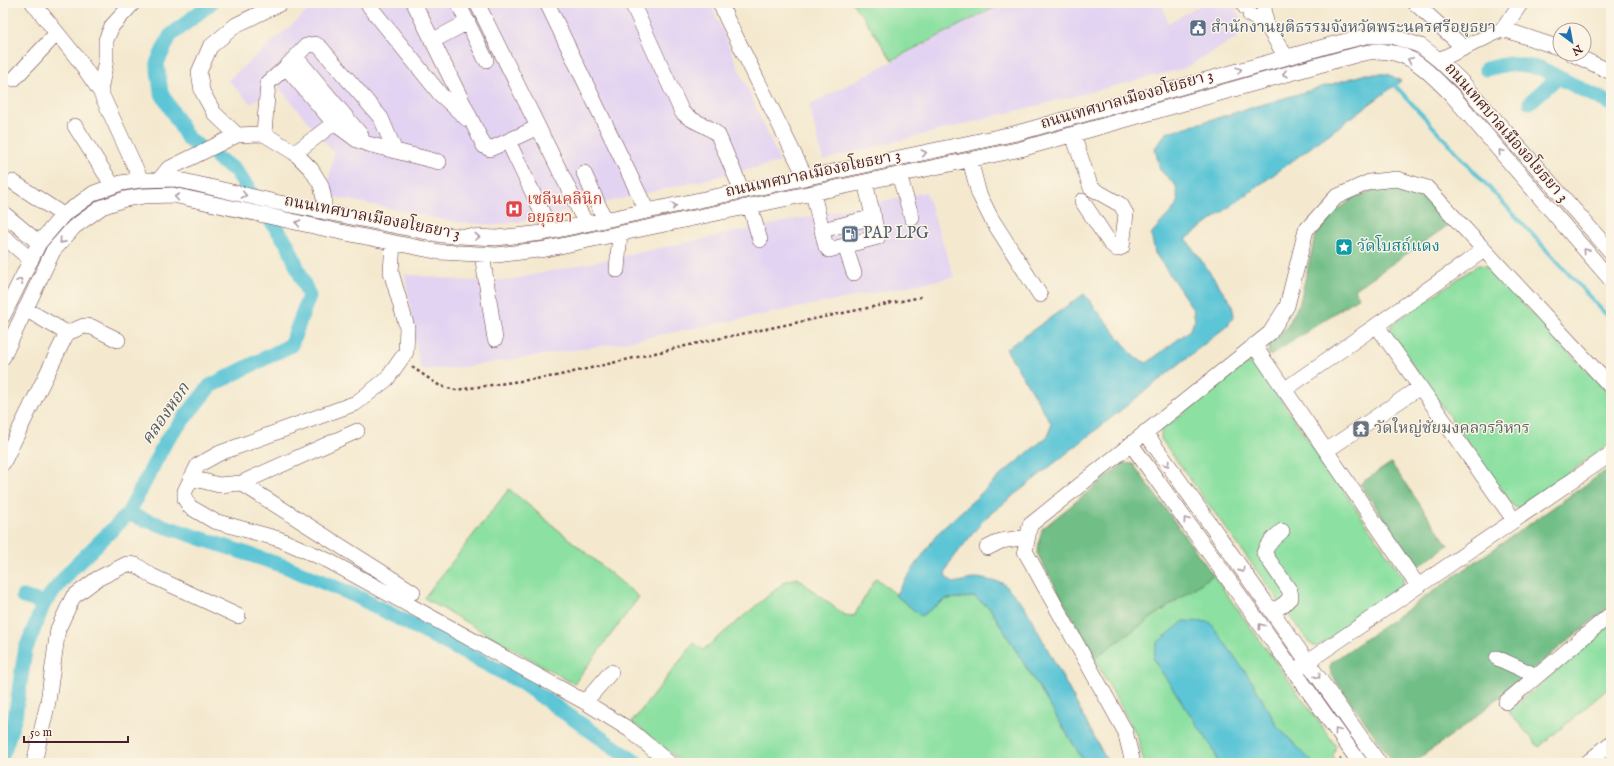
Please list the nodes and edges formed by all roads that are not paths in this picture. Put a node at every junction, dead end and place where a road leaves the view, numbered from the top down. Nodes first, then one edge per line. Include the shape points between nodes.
1 (33, 3) edge
2 (133, 3) edge
3 (281, 3) edge
4 (367, 3) edge
5 (414, 3) edge
6 (458, 3) edge
7 (477, 3) edge
8 (547, 3) edge
9 (632, 3) edge
10 (720, 3) edge
11 (1415, 3) edge
12 (1521, 3) edge
13 (1264, 7) dead end
14 (1246, 8) edge
15 (468, 22) junction
16 (1266, 24) junction
17 (1503, 29) junction
18 (57, 33) junction
19 (432, 41) junction
20 (1552, 45) edge
21 (1462, 47) junction
22 (1286, 57) junction
23 (486, 60) dead end
24 (1439, 60) junction
25 (291, 62) junction
26 (1589, 62) edge
27 (1611, 72) edge
28 (14, 79) dead end
29 (100, 91) junction
30 (334, 123) junction
31 (75, 126) dead end
32 (475, 127) junction
33 (538, 127) junction
34 (237, 134) junction
35 (264, 134) junction
36 (1073, 134) junction
37 (508, 141) junction
38 (368, 144) junction
39 (395, 151) junction
40 (295, 153) junction
41 (970, 160) junction
42 (438, 162) dead end
43 (584, 173) dead end
44 (822, 174) junction
45 (899, 175) junction
46 (806, 178) junction
47 (160, 179) junction
48 (141, 180) junction
49 (14, 182) dead end
50 (865, 182) junction
51 (113, 186) junction
52 (742, 191) junction
53 (819, 192) junction
54 (1082, 201) dead end
55 (750, 206) junction
56 (319, 211) junction
57 (647, 211) junction
58 (3, 213) edge
59 (63, 215) junction
60 (874, 217) junction
61 (912, 218) dead end
62 (605, 220) junction
63 (586, 224) junction
64 (1125, 227) junction
65 (822, 230) junction
66 (551, 231) junction
67 (1102, 231) junction
68 (620, 233) junction
69 (3, 236) edge
70 (760, 240) dead end
71 (39, 243) junction
72 (393, 243) junction
73 (845, 246) junction
74 (1484, 250) junction
75 (1611, 252) edge
76 (482, 254) junction
77 (30, 260) junction
78 (616, 270) dead end
79 (854, 273) dead end
80 (1611, 280) edge
81 (1040, 295) dead end
82 (25, 309) junction
83 (3, 316) edge
84 (1377, 326) junction
85 (67, 333) junction
86 (495, 338) dead end
87 (118, 340) dead end
88 (1254, 345) junction
89 (3, 357) edge
90 (1420, 387) junction
91 (1611, 387) edge
92 (1284, 390) junction
93 (357, 431) dead end
94 (1145, 432) junction
95 (1131, 444) junction
96 (1326, 451) junction
97 (1611, 454) edge
98 (3, 463) edge
99 (191, 478) junction
100 (241, 484) junction
101 (1514, 520) junction
102 (1282, 531) dead end
103 (1028, 537) junction
104 (987, 548) dead end
105 (1418, 586) junction
106 (413, 592) dead end
107 (1272, 612) junction
108 (1611, 614) edge
109 (238, 616) dead end
110 (1497, 658) dead end
111 (1307, 662) junction
112 (1294, 671) junction
113 (611, 672) dead end
114 (1537, 676) junction
115 (585, 702) junction
116 (1506, 702) dead end
117 (1364, 742) junction
118 (1611, 743) edge
119 (1356, 757) edge
120 (34, 763) edge
121 (669, 763) edge
122 (1133, 763) edge
123 (1379, 763) edge
124 (1587, 763) edge

1 - 18 street
2 - 29 street via 112,26 106,40 106,60
3 - 34 street via 236,25 210,47 199,72 202,91 214,113
4 - 32 street via 440,94
5 - 19 street
6 - 15 street
7 - 33 street
8 - 57 street
9 - 52 street via 682,112 686,117 713,129 718,134
10 - 46 street
11 - 21 street
12 - 17 street
13 - 16 street
14 - 16 street
15 - 19 street
15 - 23 street
16 - 22 street
17 - 20 street
17 - 21 street
18 - 28 street
18 - 29 street
19 - 32 street
21 - 24 street
22 - 24 street, ถนนเทศบาลเมืองอโยธยา 3 via 1367,36 1392,36 1421,46
44 -> 22 street, ถนนเทศบาลเมืองอโยธยา 3 via 1017,133
24 - 75 street, ถนนเทศบาลเมืองอโยธยา 3 via 1463,83
25 - 30 street
25 - 35 street via 268,83
25 - 38 street
25 - 39 street via 306,46 320,46 381,118
26 - 27 street
29 - 48 street
30 - 38 street via 357,140
30 - 40 street
31 - 51 street
32 - 37 street via 484,146 490,149
33 - 37 street
33 - 63 street
34 - 35 street
34 - 47 street via 168,169
35 - 40 street
36 - 41 street, ถนนเทศบาลเมืองอโยธยา 3
36 - 64 street via 1088,183 1093,190 1121,205 1126,214
80 -> 36 street, ถนนเทศบาลเมืองอโยธยา 3 via 1451,94 1413,60 1388,52 1367,53 1337,60
37 - 66 street
38 - 39 street
39 - 42 street
40 - 56 street via 311,169 321,185 324,199
41 - 45 street, ถนนเทศบาลเมืองอโยธยา 3
41 - 81 street via 979,194 991,218
43 - 62 street
44 - 46 street, ถนนเทศบาลเมืองอโยธยา 3
44 - 53 street
45 - 50 street, ถนนเทศบาลเมืองอโยธยา 3
45 - 61 street
46 - 52 street, ถนนเทศบาลเมืองอโยธยา 3
47 - 48 street, ถนนเทศบาลเมืองอโยธยา 3
47 -> 56 street, ถนนเทศบาลเมืองอโยธยา 3 via 175,179
48 - 51 street, ถนนเทศบาลเมืองอโยธยา 3
49 - 59 street
50 - 53 street, ถนนเทศบาลเมืองอโยธยา 3
50 - 60 street
51 - 59 street, ถนนเทศบาลเมืองอโยธยา 3 via 94,193
57 -> 52 street, ถนนเทศบาลเมืองอโยธยา 3
53 - 55 street, ถนนเทศบาลเมืองอโยธยา 3
53 - 65 street
54 - 67 street
55 - 68 street, ถนนเทศบาลเมืองอโยธยา 3
55 - 70 street
56 -> 66 street, ถนนเทศบาลเมืองอโยธยา 3 via 442,235 496,238
57 - 62 street, ถนนเทศบาลเมืองอโยธยา 3
58 - 71 street
59 - 71 street, ถนนเทศบาลเมืองอโยธยา 3
60 - 65 street
60 - 73 street via 878,237
62 - 63 street, ถนนเทศบาลเมืองอโยธยา 3
63 - 66 street, ถนนเทศบาลเมืองอโยธยา 3
64 - 67 street
64 - 67 street via 1122,248 1117,249
65 - 73 street via 827,249
68 - 76 street, ถนนเทศบาลเมืองอโยธยา 3 via 546,249 497,255
68 - 78 street
69 - 77 street
71 - 77 street, ถนนเทศบาลเมืองอโยธยา 3
72 - 76 street, ถนนเทศบาลเมืองอโยธยา 3 via 440,252
72 -> 82 street, ถนนเทศบาลเมืองอโยธยา 3 via 173,196 125,199 102,207 74,227 53,251
72 - 99 street via 392,272 407,327 406,352 387,379 356,403 220,453 198,465
73 - 79 street
74 - 84 street
74 - 88 street via 1427,188 1397,179 1369,182 1336,197 1306,230 1287,306 1270,333
74 - 91 street
76 - 86 street
83 -> 77 street, ถนนเทศบาลเมืองอโยธยา 3
82 - 85 street
82 - 89 street, ถนนเทศบาลเมืองอโยธยา 3
84 - 90 street
84 - 92 street
85 - 87 street via 84,326 92,327
85 - 98 street
88 - 92 street
88 - 94 street
90 - 96 street
90 - 101 street
92 - 96 street
93 - 100 street
94 - 95 street
94 -> 107 street
95 - 103 street via 1030,525
112 -> 95 street
96 - 105 street
97 - 101 street
99 - 100 street via 218,485
99 - 115 street via 185,491 185,499 190,508 214,521 279,539 329,561
100 - 106 street
101 - 105 street
102 - 107 street via 1271,540 1264,553 1290,591 1291,597
103 - 104 street via 1001,541
103 - 122 street via 1026,551 1125,730
105 - 111 street
107 - 111 street
108 - 114 street
109 - 120 street via 152,576 136,565 126,564 98,579 73,597 58,629 48,702
110 - 114 street
111 - 112 street
111 -> 117 street
119 -> 112 street
113 - 115 street
114 - 116 street
115 - 121 street via 630,730
117 - 119 street
117 - 123 street
118 - 124 street

